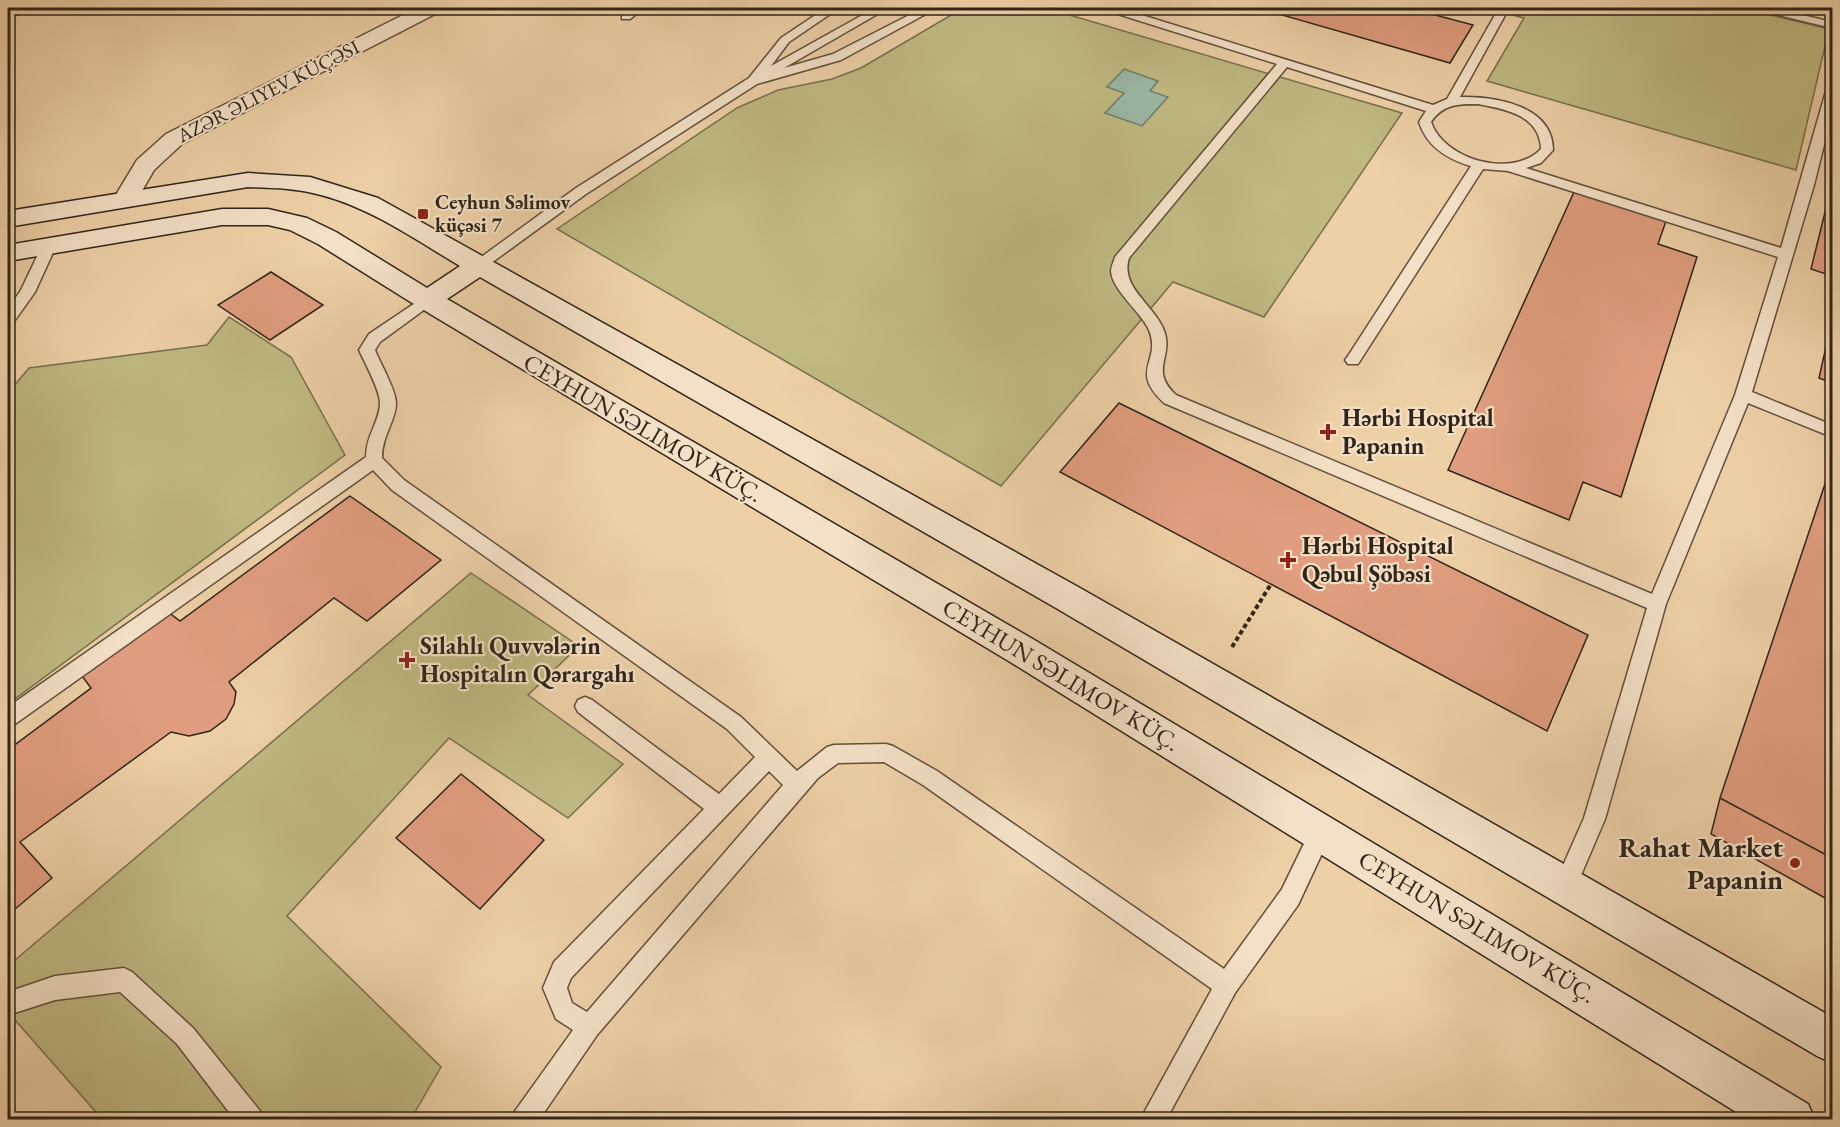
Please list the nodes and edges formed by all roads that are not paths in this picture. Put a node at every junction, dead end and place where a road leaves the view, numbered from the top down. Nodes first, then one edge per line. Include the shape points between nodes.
1 (432, 8) edge
2 (638, 8) edge
3 (833, 8) edge
4 (882, 8) edge
5 (931, 8) edge
6 (1109, 8) edge
7 (1504, 8) edge
8 (1761, 8) edge
9 (626, 17) dead end
10 (1833, 25) edge
11 (1285, 62) junction
12 (753, 81) junction
13 (1833, 91) edge
14 (1452, 101) junction
15 (1433, 109) junction
16 (1479, 164) junction
17 (1509, 167) junction
18 (126, 198) junction
19 (8, 219) edge
20 (50, 246) junction
21 (8, 253) edge
22 (1786, 255) junction
23 (478, 266) junction
24 (427, 300) junction
25 (8, 319) edge
26 (1353, 360) dead end
27 (1743, 395) junction
28 (1833, 431) edge
29 (374, 460) junction
30 (1657, 604) junction
31 (585, 706) dead end
32 (8, 718) edge
33 (769, 757) junction
34 (797, 785) junction
35 (720, 808) junction
36 (1322, 832) junction
37 (1565, 886) junction
38 (1227, 985) junction
39 (8, 1004) edge
40 (589, 1027) junction
41 (1833, 1041) edge
42 (1746, 1107) edge
43 (251, 1119) edge
44 (524, 1119) edge
45 (1152, 1119) edge
46 (1792, 1119) edge

1 - 18 main road, AZƏR ƏLIYEV KÜÇƏSI via 174,139 147,161
2 - 9 lane
3 - 12 lane via 785,40
4 - 12 lane
5 - 12 lane via 837,57
6 - 11 lane
7 - 14 lane
8 - 10 lane
11 - 15 lane
11 - 30 lane via 1122,257 1118,270 1122,281 1155,327 1160,342 1154,375 1156,387 1170,399
12 - 23 lane via 581,191
13 - 22 lane
14 - 15 lane
14 - 17 lane via 1478,100 1507,106 1531,118 1546,134 1547,150 1541,156 1534,162
15 - 16 lane via 1425,122 1432,139 1451,154
16 - 17 lane
16 - 26 lane
17 - 22 lane
18 - 19 main road
18 - 23 main road via 248,180 319,185 369,203
20 - 21 main road, CEYHUN SƏLIMOV KÜÇ.
20 - 24 main road, CEYHUN SƏLIMOV KÜÇ. via 182,223 245,216 268,218 298,224 327,238
20 - 25 lane via 28,292
22 - 27 lane
23 - 24 main road
23 - 37 main road
24 - 29 lane via 374,338 367,350 388,400 374,443
24 - 36 main road, CEYHUN SƏLIMOV KÜÇ.
27 - 28 lane
27 - 30 lane
29 - 32 lane
29 - 33 lane via 398,485 734,723
30 - 37 lane via 1594,819
31 - 35 lane
33 - 34 lane
33 - 35 lane
34 - 38 lane via 834,754 886,753 930,778
34 - 40 lane
35 - 40 lane via 562,970 555,988 564,1011
36 - 38 lane via 1290,897
36 - 42 main road, CEYHUN SƏLIMOV KÜÇ.
37 - 41 main road
38 - 45 lane
39 - 43 lane via 55,988 124,980 185,1036
40 - 44 lane
42 - 46 main road, CEYHUN SƏLIMOV KÜÇ.

